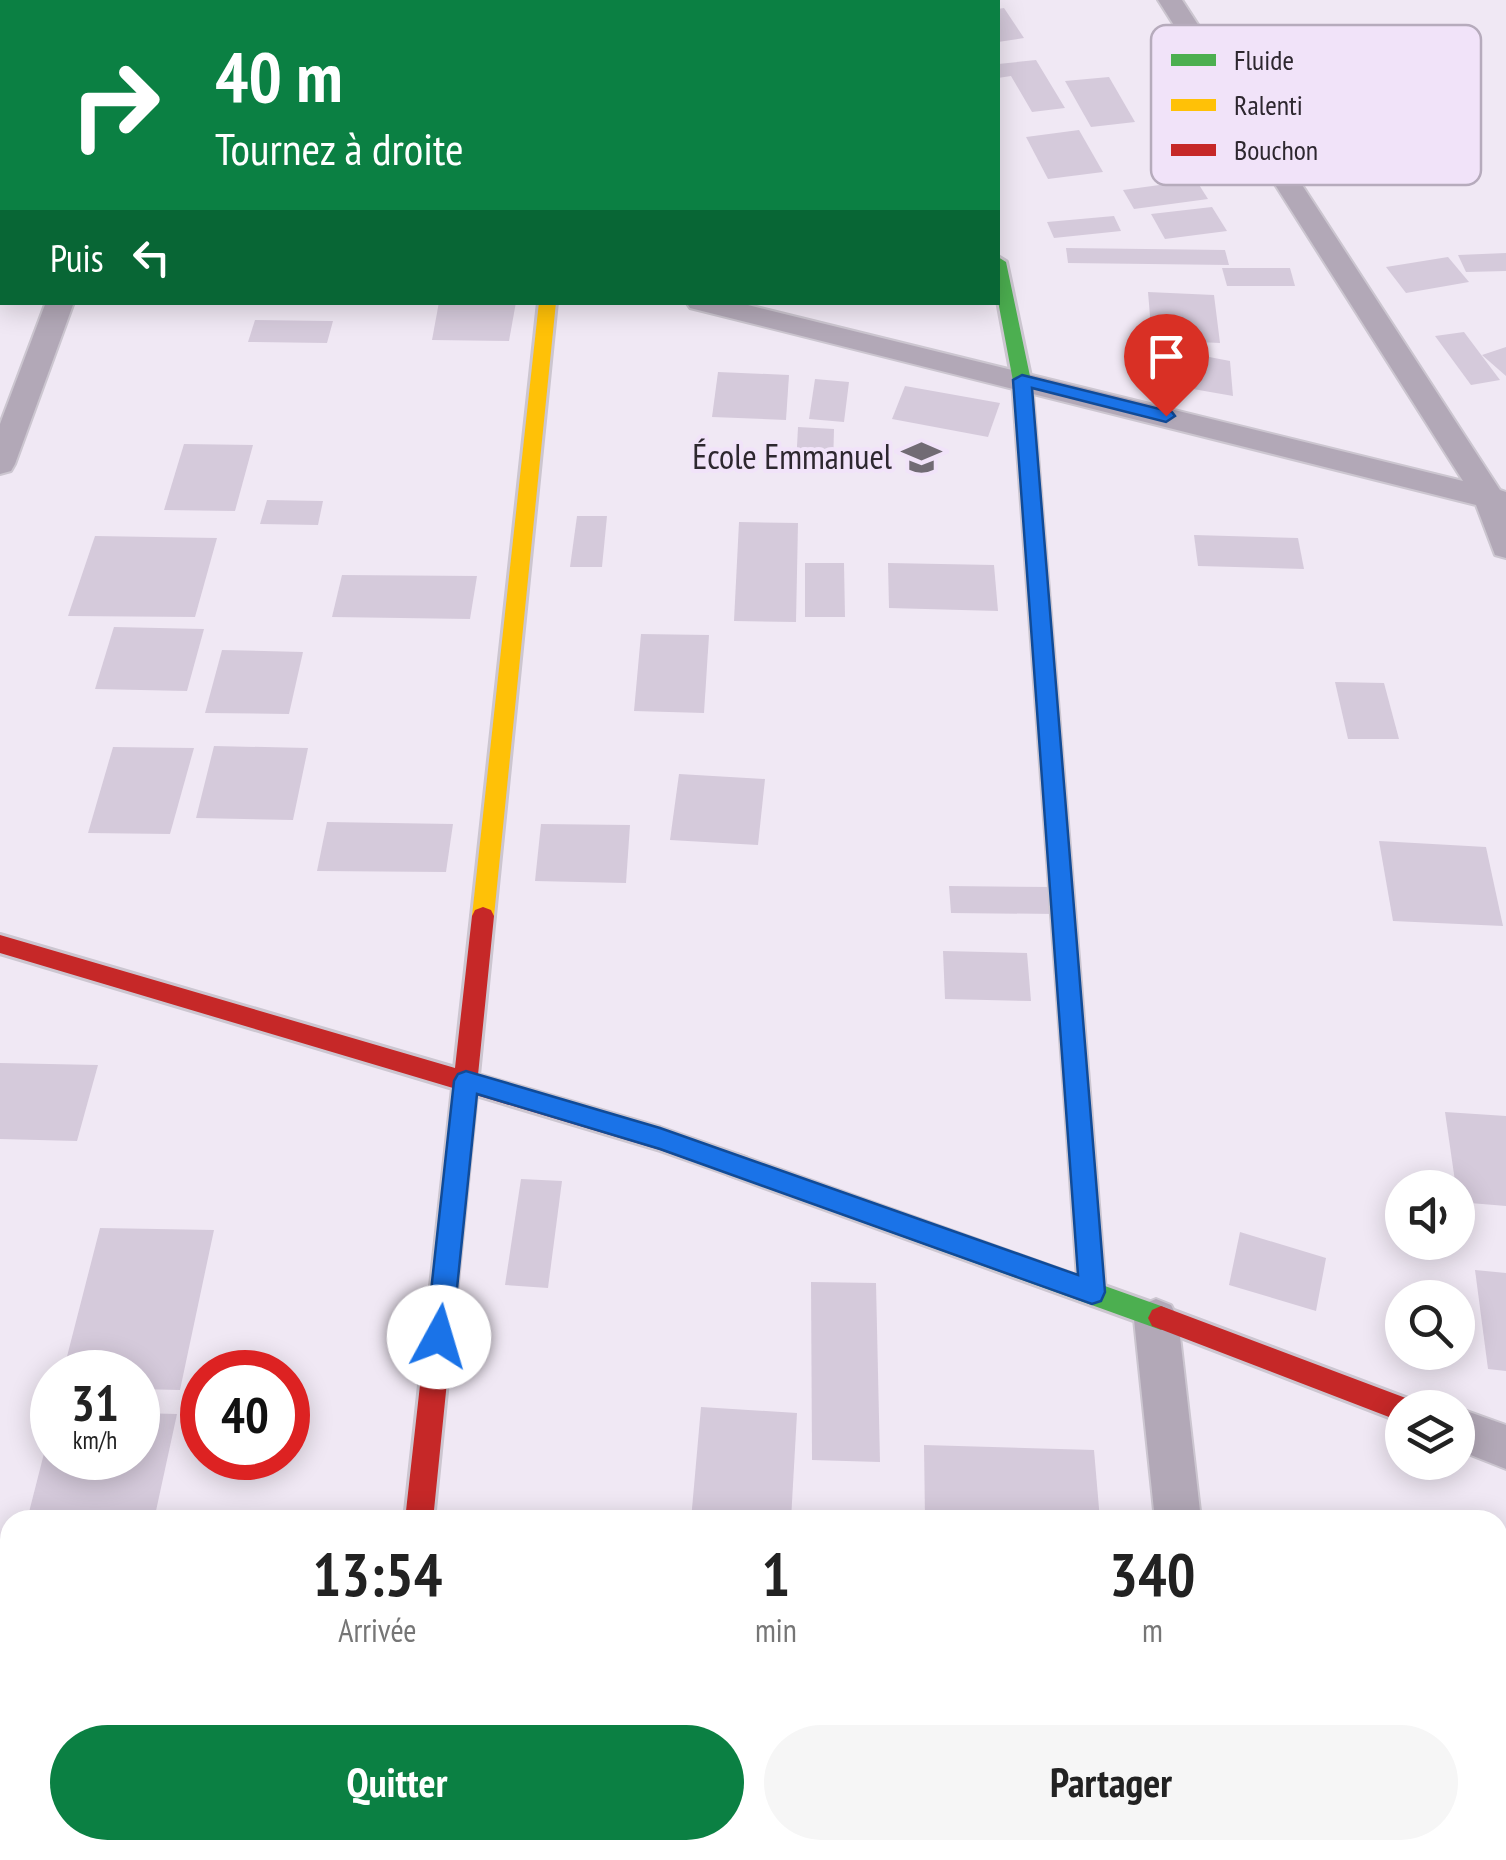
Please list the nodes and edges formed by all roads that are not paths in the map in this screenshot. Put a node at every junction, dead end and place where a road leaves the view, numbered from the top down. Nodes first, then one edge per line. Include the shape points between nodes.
1 (1170, 0) edge
2 (1186, 25) edge
3 (1291, 185) edge
4 (1000, 272) edge
5 (59, 305) edge
6 (548, 305) edge
7 (712, 305) edge
8 (1022, 380) junction
9 (0, 464) edge
10 (1498, 500) edge
11 (1506, 546) edge
12 (0, 944) edge
13 (466, 1081) junction
14 (1092, 1292) junction
15 (1156, 1319) junction
16 (1385, 1403) edge
17 (1475, 1435) edge
18 (1506, 1446) edge
19 (421, 1510) edge
20 (1177, 1510) edge

1 - 2 street
3 - 10 street
4 - 8 street
5 - 9 street
6 - 13 street
7 - 8 street
8 - 10 street
8 - 14 street
10 - 11 street
12 - 13 street
13 - 14 street via 660,1138
13 - 19 street
14 - 15 street
15 - 16 street
15 - 20 street
17 - 18 street

